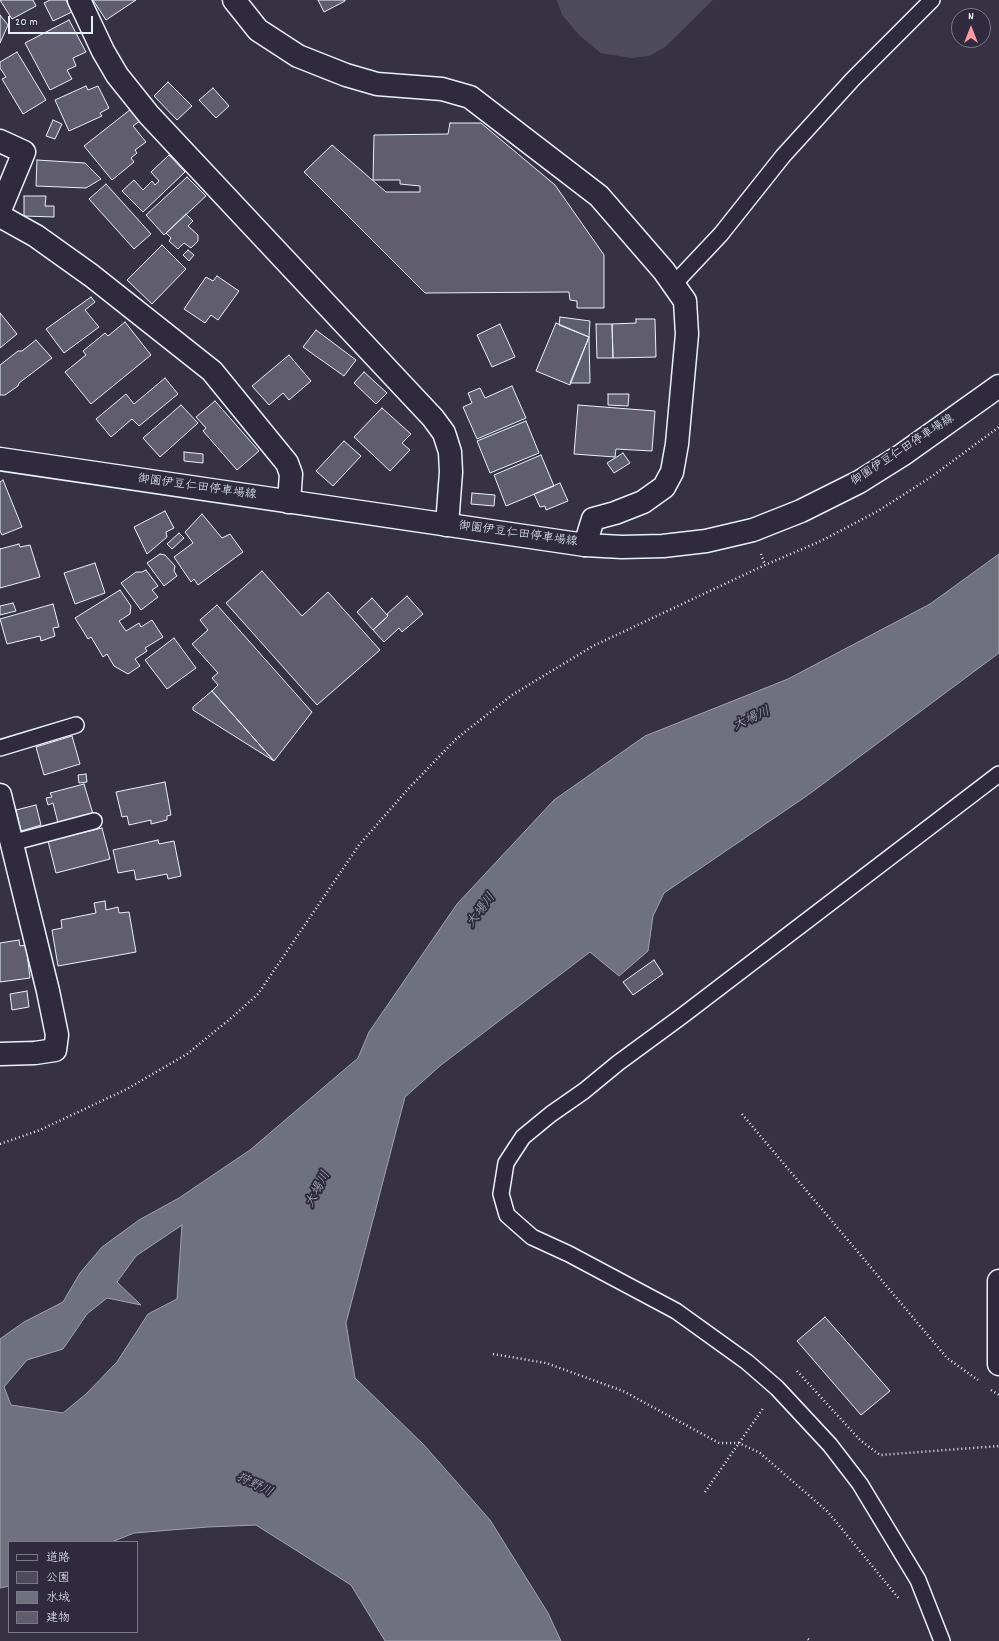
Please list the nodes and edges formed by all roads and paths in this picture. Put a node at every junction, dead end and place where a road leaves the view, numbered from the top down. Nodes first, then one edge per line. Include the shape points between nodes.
1 (79, 0) edge
2 (234, 0) edge
3 (932, 0) edge
4 (0, 141) edge
5 (0, 210) edge
6 (0, 216) edge
7 (673, 285) junction
8 (999, 386) edge
9 (999, 427) edge
10 (0, 459) edge
11 (289, 502) junction
12 (447, 525) junction
13 (585, 545) junction
14 (760, 550) dead end
15 (765, 565) junction
16 (76, 725) dead end
17 (0, 748) edge
18 (999, 774) edge
19 (0, 795) edge
20 (94, 821) dead end
21 (11, 843) junction
22 (0, 1054) edge
23 (742, 1114) dead end
24 (0, 1144) edge
25 (999, 1281) edge
26 (493, 1354) dead end
27 (999, 1364) edge
28 (797, 1371) dead end
29 (980, 1381) dead end
30 (986, 1386) dead end
31 (776, 1388) junction
32 (999, 1395) edge
33 (739, 1444) junction
34 (999, 1446) edge
35 (705, 1492) dead end
36 (933, 1616) junction
37 (942, 1641) edge

1 - 12 main road via 117,75 149,115 433,418 444,433 450,452 451,472
2 - 7 main road via 258,30 298,56 377,84 442,89 470,97 599,196 664,271
3 - 7 lane via 853,79 788,150 721,234
4 - 5 main road via 24,152
6 - 11 main road via 36,236 92,276 212,371 287,463 291,474
7 - 13 main road via 685,301 687,334 672,472 664,487 643,502 593,519
8 - 13 main road, 御園伊豆仁田停車場線 via 902,455 859,482 801,511 753,530 706,541 663,546
9 - 15 path via 931,477 878,511 821,541
10 - 11 main road, 御園伊豆仁田停車場線
11 - 12 main road, 御園伊豆仁田停車場線
12 - 13 main road, 御園伊豆仁田停車場線
14 - 15 path
15 - 24 path via 593,646 512,695 456,739 359,845 258,994 230,1020 187,1054 127,1089 40,1130
16 - 17 lane
18 - 31 lane via 551,1114 523,1137 506,1163 501,1194 507,1215 532,1237 676,1311 747,1362
19 - 21 main road
20 - 21 lane
21 - 22 main road via 57,1035 55,1050
23 - 29 path via 947,1358
25 - 27 main road
26 - 33 path via 546,1363 623,1391 719,1444
28 - 34 path via 860,1440 880,1455
30 - 32 path
31 - 33 path
31 - 36 lane via 830,1445 860,1484 918,1580
33 - 35 path
33 - 36 path via 760,1453 828,1512 912,1614
36 - 37 lane

